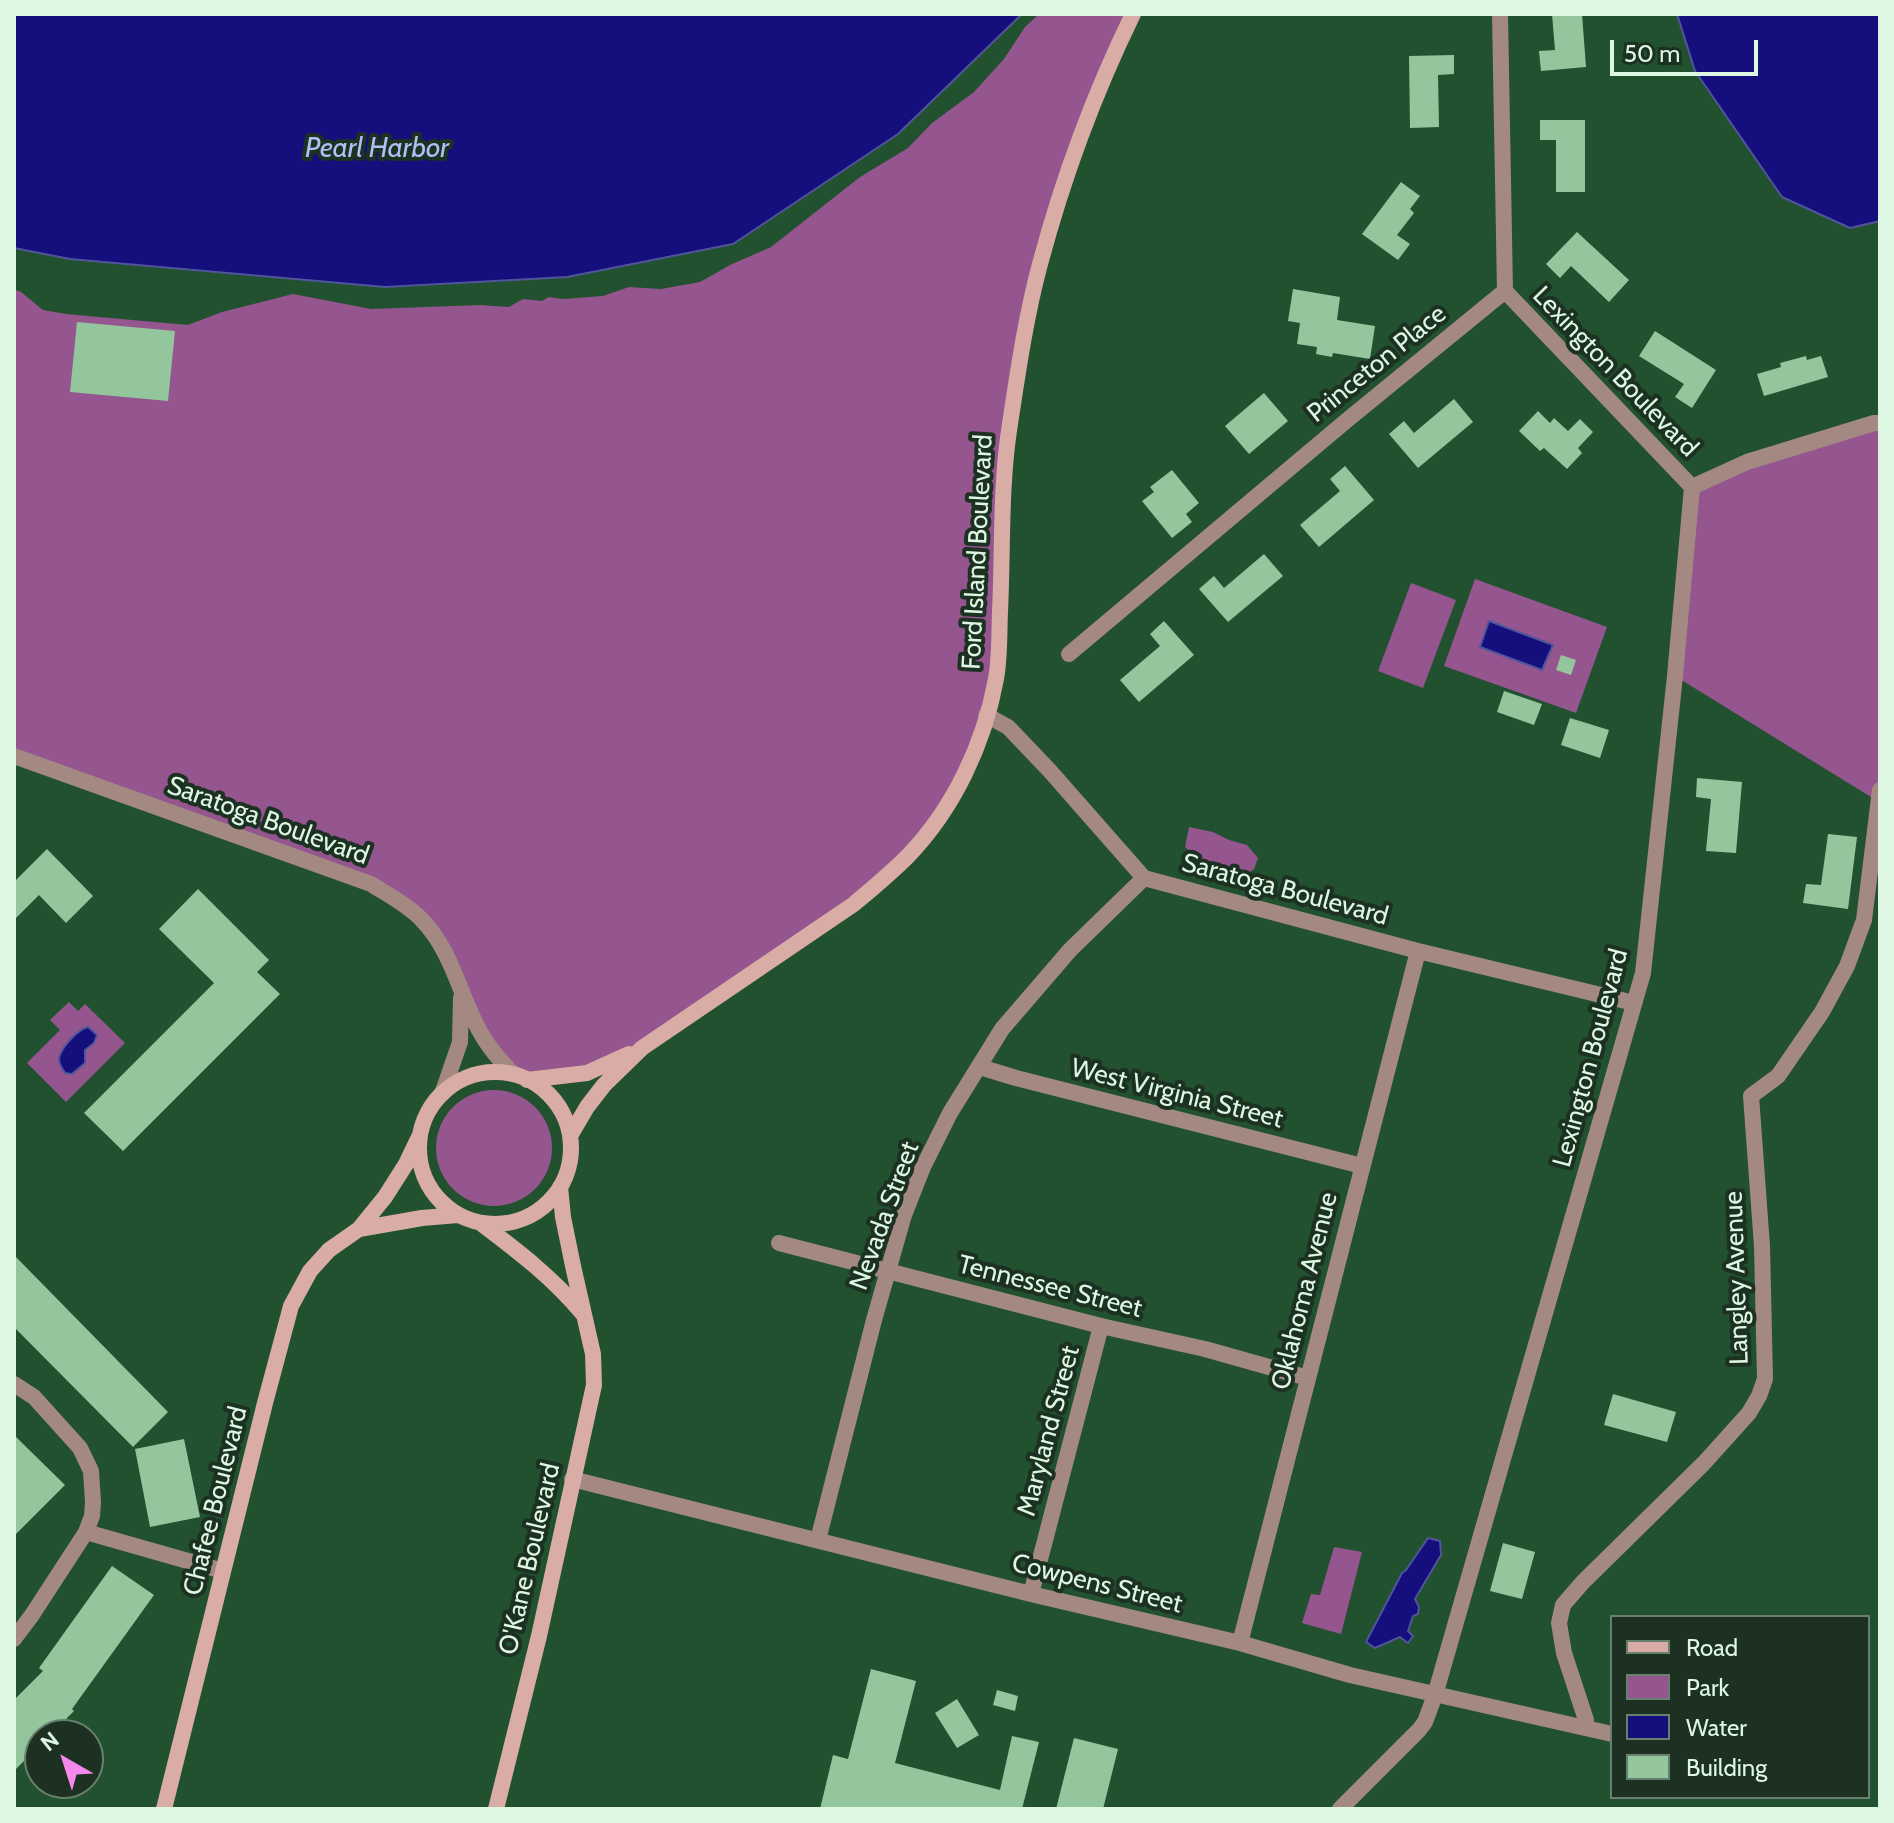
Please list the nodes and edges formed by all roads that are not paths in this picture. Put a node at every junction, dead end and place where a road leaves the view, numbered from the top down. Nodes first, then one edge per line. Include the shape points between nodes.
1 (1133, 14) edge
2 (1500, 14) edge
3 (1505, 291) junction
4 (1880, 423) edge
5 (1692, 487) junction
6 (1069, 654) dead end
7 (986, 715) junction
8 (14, 756) edge
9 (1880, 790) edge
10 (1144, 878) junction
11 (1418, 951) junction
12 (461, 988) junction
13 (1634, 1003) junction
14 (642, 1048) junction
15 (980, 1067) junction
16 (520, 1077) junction
17 (442, 1094) junction
18 (570, 1136) junction
19 (419, 1137) junction
20 (1362, 1166) junction
21 (560, 1187) junction
22 (458, 1215) junction
23 (482, 1224) junction
24 (359, 1229) junction
25 (779, 1243) dead end
26 (888, 1271) junction
27 (586, 1319) junction
28 (1101, 1326) junction
29 (1308, 1378) junction
30 (14, 1384) edge
31 (572, 1479) junction
32 (86, 1532) junction
33 (818, 1540) junction
34 (223, 1571) junction
35 (1031, 1594) junction
36 (14, 1639) edge
37 (1240, 1643) junction
38 (1435, 1695) junction
39 (1586, 1720) dead end
40 (1610, 1734) edge
41 (164, 1809) edge
42 (496, 1809) edge
43 (1340, 1809) edge

1 - 7 street, Ford Island Boulevard via 1064,181 1024,337 1009,429 996,678
2 - 3 street
3 - 5 street, Lexington Boulevard
3 - 6 street, Princeton Place
4 - 5 street via 1747,462
5 - 13 street, Lexington Boulevard via 1643,973
7 - 10 street, Saratoga Boulevard via 1008,727
7 - 14 street, Ford Island Boulevard via 962,781 902,862 854,904
8 - 12 street, Saratoga Boulevard via 371,884 422,919 442,946
9 - 39 street, Langley Avenue via 1864,920 1847,966 1778,1076 1751,1096 1765,1379 1749,1413 1563,1605 1559,1623 1564,1653
10 - 11 street, Saratoga Boulevard
10 - 15 street, Nevada Street via 1049,974 1002,1029
11 - 13 street, Saratoga Boulevard
11 - 20 street, Oklahoma Avenue
12 - 16 street, Saratoga Boulevard via 493,1053
12 - 17 street, Saratoga Boulevard via 460,1042
13 - 38 street, Lexington Boulevard
14 - 16 street, Ford Island Boulevard via 587,1073
14 - 18 street, Ford Island Boulevard via 604,1085
15 - 20 street, West Virginia Street
15 - 26 street, Nevada Street via 923,1167
16 - 17 street via 475,1075
16 - 18 street via 548,1093
17 - 19 street
18 - 21 street via 570,1162
19 - 22 street via 426,1182
19 - 24 street, Chafee Boulevard via 385,1197
20 - 29 street, Oklahoma Avenue
21 - 23 street via 527,1217
21 - 27 street, O'Kane Boulevard
22 - 23 street
22 - 24 street, Chafee Boulevard
23 - 27 street, O'Kane Boulevard via 562,1289
24 - 34 street, Chafee Boulevard via 310,1271 291,1306
25 - 26 street, Tennessee Street
26 - 28 street, Tennessee Street
26 - 33 street, Nevada Street
27 - 31 street, O'Kane Boulevard via 594,1385
28 - 29 street, Tennessee Street
28 - 35 street, Maryland Street
29 - 37 street, Oklahoma Avenue
30 - 32 street via 34,1397 87,1461 93,1502
31 - 33 street, Cowpens Street
31 - 42 street, O'Kane Boulevard
32 - 34 street
32 - 36 street
33 - 35 street, Cowpens Street
34 - 41 street, Chafee Boulevard
35 - 37 street, Cowpens Street
37 - 38 street, Cowpens Street
38 - 40 street, Cowpens Street
38 - 43 street, Lexington Boulevard via 1419,1730

